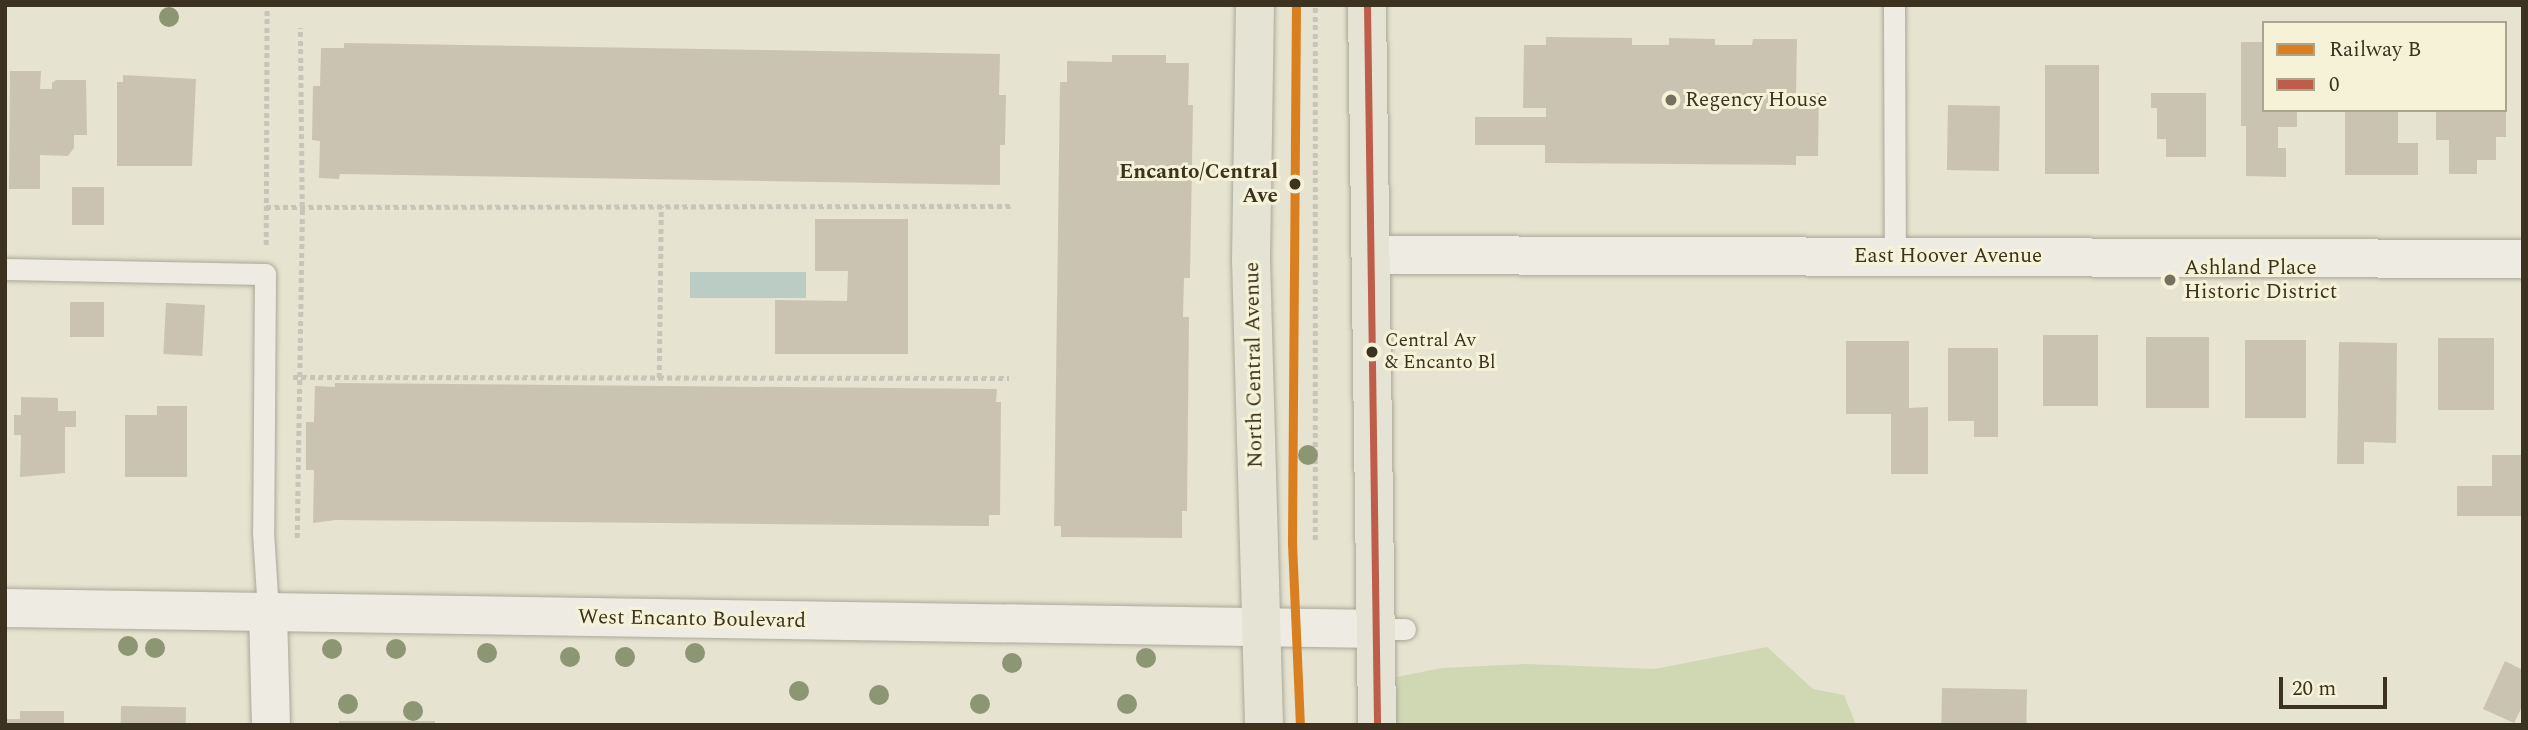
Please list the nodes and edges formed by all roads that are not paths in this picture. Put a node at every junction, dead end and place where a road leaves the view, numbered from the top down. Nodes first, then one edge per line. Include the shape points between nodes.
1 (1255, 5) edge
2 (1367, 5) edge
3 (1894, 5) edge
4 (1372, 256) junction
5 (1895, 256) junction
6 (2523, 259) edge
7 (5, 269) edge
8 (5, 608) edge
9 (268, 612) junction
10 (1261, 628) junction
11 (1391, 629) junction
12 (271, 725) edge
13 (1264, 725) edge
14 (1377, 725) edge

1 - 10 main road, North Central Avenue via 1251,259
2 - 4 main road
3 - 5 lane
4 - 5 street, East Hoover Avenue
4 - 11 main road
5 - 6 street, East Hoover Avenue
7 - 9 lane via 265,274 263,532
8 - 9 street, West Encanto Boulevard
9 - 10 street, West Encanto Boulevard
9 - 12 street
10 - 11 street, West Encanto Boulevard
10 - 13 main road, North Central Avenue
11 - 14 main road

